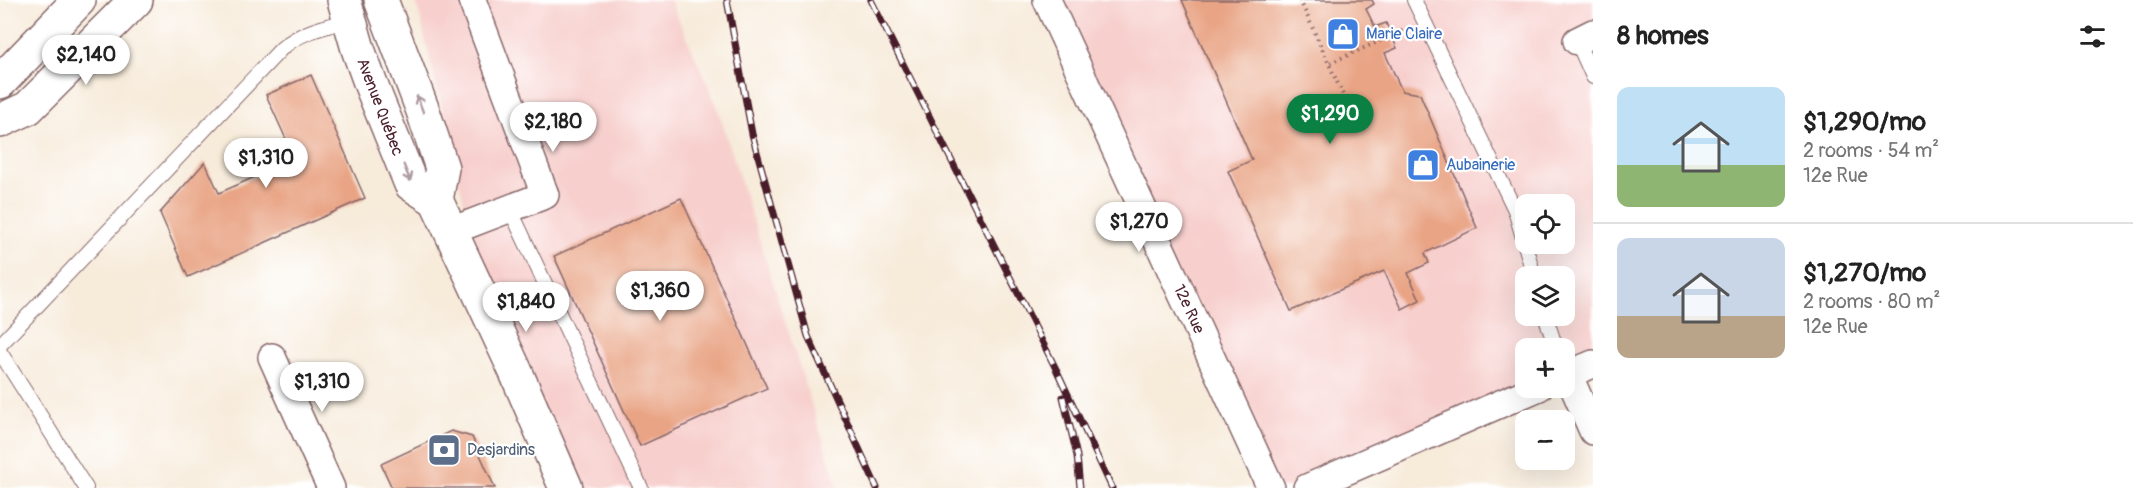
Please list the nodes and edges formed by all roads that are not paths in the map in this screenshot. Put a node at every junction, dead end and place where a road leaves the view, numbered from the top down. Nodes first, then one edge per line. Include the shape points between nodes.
1 (79, 0) edge
2 (136, 0) edge
3 (381, 0) edge
4 (472, 0) edge
5 (1047, 0) edge
6 (1414, 0) edge
7 (347, 10) edge
8 (1585, 37) edge
9 (1593, 76) edge
10 (0, 82) edge
11 (0, 121) edge
12 (436, 200) junction
13 (510, 209) junction
14 (451, 231) junction
15 (1531, 266) edge
16 (0, 345) edge
17 (0, 352) edge
18 (272, 357) dead end
19 (1593, 364) edge
20 (1575, 369) edge
21 (1575, 392) edge
22 (1517, 398) edge
23 (1593, 431) edge
24 (1360, 478) edge
25 (86, 488) edge
26 (331, 488) edge
27 (566, 488) edge
28 (641, 488) edge
29 (1271, 488) edge
30 (1307, 488) edge

1 - 10 main road
2 - 11 main road via 28,108
12 -> 3 main road via 442,168
4 - 13 street via 545,195
5 - 29 street, 12e Rue
6 - 15 lane via 1515,210
7 -> 12 main road, Avenue Québec via 371,85 411,184
7 - 16 lane via 282,48
8 - 9 lane
12 - 14 main road
13 - 14 street
13 - 28 lane
14 - 27 main road
17 - 25 lane
18 - 26 street
19 - 20 street
21 - 23 street
22 - 24 street
24 - 30 street

